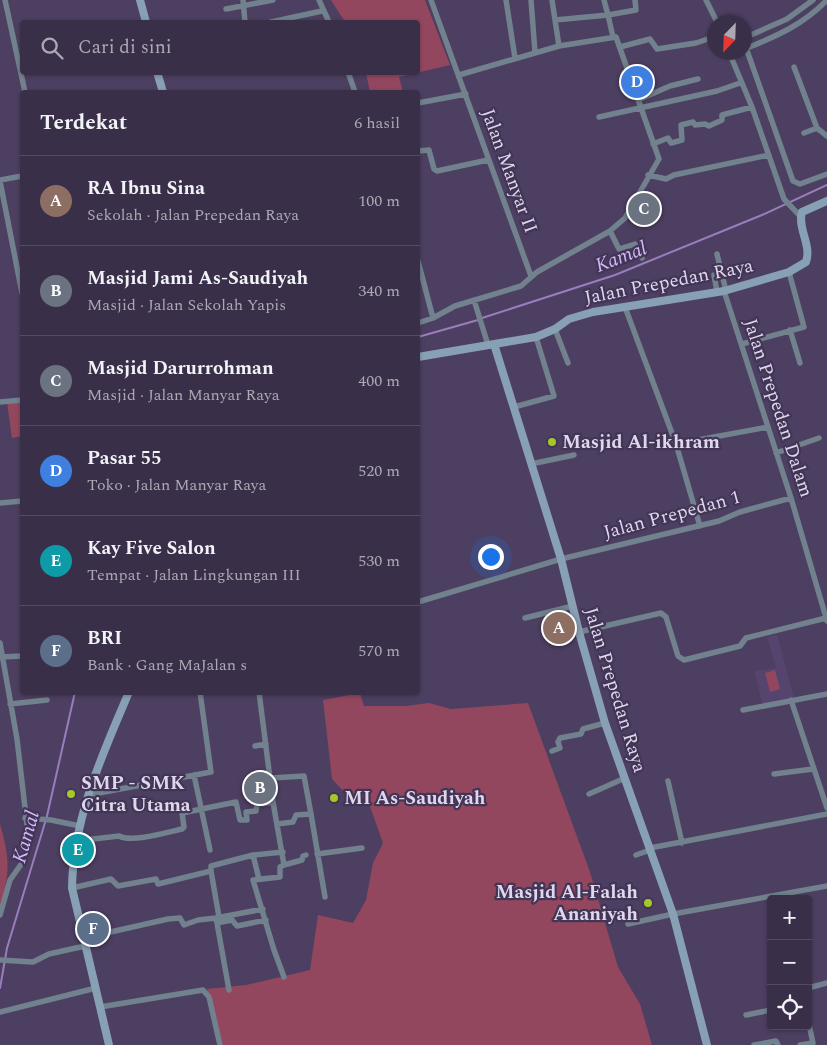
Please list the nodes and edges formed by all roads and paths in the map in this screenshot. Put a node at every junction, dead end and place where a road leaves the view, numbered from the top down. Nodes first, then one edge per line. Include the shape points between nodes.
1 (4, 0) edge
2 (140, 0) edge
3 (273, 0) edge
4 (319, 0) edge
5 (431, 0) edge
6 (506, 0) edge
7 (531, 0) edge
8 (552, 0) edge
9 (604, 0) edge
10 (636, 0) edge
11 (706, 0) edge
12 (813, 0) edge
13 (827, 0) edge
14 (243, 3) edge
15 (226, 9) dead end
16 (322, 11) junction
17 (608, 15) junction
18 (714, 15) edge
19 (301, 19) edge
20 (145, 20) edge
21 (246, 20) edge
22 (327, 20) edge
23 (555, 20) junction
24 (752, 34) edge
25 (612, 37) junction
26 (707, 39) edge
27 (752, 43) edge
28 (559, 46) junction
29 (620, 47) junction
30 (535, 52) junction
31 (515, 58) junction
32 (732, 60) edge
33 (751, 60) edge
34 (794, 67) dead end
35 (20, 70) edge
36 (21, 75) edge
37 (159, 75) edge
38 (349, 75) edge
39 (460, 75) junction
40 (698, 79) dead end
41 (740, 83) junction
42 (25, 90) edge
43 (162, 90) edge
44 (353, 90) edge
45 (466, 94) junction
46 (638, 100) junction
47 (420, 103) edge
48 (640, 107) junction
49 (752, 107) junction
50 (599, 117) dead end
51 (817, 128) junction
52 (804, 133) dead end
53 (827, 136) edge
54 (654, 144) junction
55 (420, 151) edge
56 (769, 155) junction
57 (488, 160) junction
58 (827, 174) edge
59 (648, 175) junction
60 (20, 176) edge
61 (0, 180) edge
62 (827, 202) edge
63 (800, 217) junction
64 (610, 231) junction
65 (717, 254) dead end
66 (642, 258) dead end
67 (420, 269) edge
68 (789, 272) junction
69 (714, 275) dead end
70 (531, 276) junction
71 (20, 283) edge
72 (723, 291) junction
73 (474, 300) junction
74 (626, 307) junction
75 (433, 318) junction
76 (420, 322) edge
77 (555, 329) junction
78 (790, 330) junction
79 (536, 337) junction
80 (491, 344) junction
81 (742, 344) junction
82 (420, 357) edge
83 (568, 363) dead end
84 (800, 363) dead end
85 (20, 400) edge
86 (0, 402) edge
87 (514, 407) junction
88 (768, 427) junction
89 (818, 438) dead end
90 (676, 444) junction
91 (776, 452) junction
92 (574, 455) dead end
93 (531, 464) junction
94 (791, 498) junction
95 (20, 501) edge
96 (0, 503) edge
97 (700, 526) junction
98 (560, 559) junction
99 (420, 601) edge
100 (825, 605) edge
101 (573, 606) junction
102 (525, 618) dead end
103 (827, 619) edge
104 (578, 632) junction
105 (0, 643) edge
106 (20, 656) edge
107 (2, 657) junction
108 (3, 681) edge
109 (827, 694) edge
110 (128, 695) edge
111 (200, 695) edge
112 (260, 695) edge
113 (46, 700) dead end
114 (790, 700) junction
115 (10, 704) junction
116 (743, 710) dead end
117 (605, 722) junction
118 (266, 744) junction
119 (255, 746) dead end
120 (552, 751) dead end
121 (813, 769) junction
122 (774, 774) dead end
123 (194, 775) junction
124 (271, 778) junction
125 (625, 778) junction
126 (668, 780) dead end
127 (589, 794) dead end
128 (88, 795) junction
129 (273, 802) junction
130 (827, 808) edge
131 (200, 809) junction
132 (311, 814) junction
133 (827, 814) edge
134 (25, 818) junction
135 (277, 824) junction
136 (80, 826) junction
137 (76, 841) junction
138 (682, 843) junction
139 (362, 848) dead end
140 (650, 849) junction
141 (210, 850) dead end
142 (283, 852) junction
143 (317, 854) junction
144 (306, 855) dead end
145 (636, 855) dead end
146 (252, 856) junction
147 (284, 865) junction
148 (211, 871) junction
149 (259, 879) junction
150 (827, 886) edge
151 (72, 888) junction
152 (325, 897) dead end
153 (263, 909) junction
154 (673, 914) junction
155 (0, 915) edge
156 (218, 919) junction
157 (266, 920) junction
158 (628, 924) dead end
159 (84, 942) junction
160 (0, 960) edge
161 (284, 976) dead end
162 (827, 983) edge
163 (812, 987) edge
164 (96, 988) junction
165 (228, 988) dead end
166 (100, 1008) junction
167 (767, 1011) edge
168 (0, 1012) edge
169 (746, 1014) dead end
170 (810, 1030) edge
171 (109, 1045) edge
172 (220, 1045) edge
173 (707, 1045) edge
174 (754, 1045) edge
175 (778, 1045) edge
176 (800, 1045) edge

1 - 35 street
2 - 20 street
3 - 14 street
4 - 16 street
5 - 39 street, Jalan Manyar II
6 - 31 street
7 - 30 street
8 - 23 street
9 - 17 street
10 - 17 street via 636,10
11 - 18 street
12 - 24 street via 787,19
13 - 27 street via 792,28
14 - 15 street
14 - 21 street
16 - 19 street
16 - 22 street
17 - 23 street
17 - 25 street
23 - 28 street
25 - 28 street
25 - 29 street via 617,38
26 - 29 street via 657,49 650,39
28 - 30 street
29 - 46 street
30 - 31 street
31 - 39 street
32 - 41 street
33 - 58 street via 793,181 800,184
34 - 51 street
36 - 42 street
37 - 43 street
38 - 44 street
39 - 45 street, Jalan Manyar II
40 - 46 street via 670,86
41 - 48 street
41 - 49 street
45 - 47 street
45 - 57 street, Jalan Manyar II
46 - 48 street
48 - 50 street
48 - 54 street
49 - 54 street via 722,115 722,120 709,126 693,122 681,124 682,140 671,143 668,138
49 - 56 street
51 - 52 street
51 - 53 street
54 - 59 street via 659,159
55 - 57 street via 429,150 437,171
56 - 59 street via 674,175 666,180
56 - 63 street via 784,199
57 - 70 street, Jalan Manyar II
59 - 64 street via 625,218
60 - 61 street
61 - 71 street
62 - 63 street via 809,207
63 - 68 street, Jalan Prepedan Raya via 808,255 806,262
64 - 66 street via 619,249 635,244
64 - 70 street
65 - 72 street
67 - 75 street
68 - 72 street, Jalan Prepedan Raya
68 - 78 street via 804,326
69 - 72 street
70 - 73 street via 515,289
72 - 74 street, Jalan Prepedan Raya
72 - 81 street, Jalan Prepedan Dalam
73 - 75 street
73 - 80 street
74 - 77 street, Jalan Prepedan Raya via 579,316
74 - 90 street
75 - 76 street
77 - 79 street, Jalan Prepedan Raya
77 - 83 street
78 - 81 street
78 - 84 street
79 - 80 street, Jalan Prepedan Raya
79 - 87 street via 554,396
80 - 82 street, Jalan Prepedan Raya
80 - 87 street, Jalan Prepedan Raya
81 - 88 street, Jalan Prepedan Dalam
85 - 86 street
87 - 93 street, Jalan Prepedan Raya
88 - 90 street
88 - 91 street, Jalan Prepedan Dalam
89 - 91 street
90 - 97 street
91 - 94 street, Jalan Prepedan Dalam
92 - 93 street
93 - 98 street, Jalan Prepedan Raya
94 - 97 street, Jalan Prepedan 1
94 - 100 street, Jalan Prepedan Dalam
95 - 96 street
97 - 98 street, Jalan Prepedan 1
98 - 99 street, Jalan Prepedan 1
98 - 101 street, Jalan Prepedan Raya
100 - 103 street, Jalan Prepedan Dalam
101 - 102 street
101 - 104 street, Jalan Prepedan Raya
103 - 104 street via 746,638 740,646 684,660 679,659 676,653 662,613
104 - 117 street, Jalan Prepedan Raya
105 - 107 street
106 - 107 street
107 - 108 street
108 - 115 street
109 - 114 street
110 - 128 street
111 - 123 street via 212,770
112 - 118 street
113 - 115 street
114 - 116 street
114 - 121 street
115 - 134 street
117 - 120 street via 583,729 581,734 560,738 560,748
117 - 125 street, Jalan Prepedan Raya
118 - 119 street
118 - 124 street
121 - 122 street
121 - 130 street
123 - 128 street
123 - 131 street
124 - 129 street
124 - 132 street via 304,776
125 - 127 street
125 - 140 street, Jalan Prepedan Raya
126 - 138 street
128 - 136 street
129 - 131 street via 257,804 256,811 246,812 247,820 242,821 236,802
129 - 135 street
131 - 137 street via 182,813 182,829 137,838 119,836
131 - 141 street
132 - 135 street via 296,815 293,822
132 - 143 street
133 - 138 street
134 - 136 street
134 - 155 street via 29,846 21,866 10,880
135 - 142 street
136 - 137 street
137 - 151 street
138 - 140 street
139 - 143 street
140 - 145 street
140 - 154 street, Jalan Prepedan Raya
142 - 146 street
142 - 147 street
143 - 152 street
144 - 147 street via 302,860
146 - 148 street via 211,866
146 - 149 street
147 - 149 street via 280,866 280,877
148 - 151 street via 158,884 156,880 118,886 111,879
148 - 156 street
149 - 153 street via 253,880
150 - 154 street
151 - 159 street
153 - 156 street
153 - 157 street
154 - 158 street
154 - 173 street, Jalan Prepedan Raya
156 - 157 street via 232,920 237,926
156 - 159 street via 184,925 180,918 168,919
156 - 165 street
157 - 161 street
159 - 160 street via 33,962
159 - 164 street
162 - 163 street
164 - 166 street
164 - 168 street
166 - 171 street
166 - 172 street via 203,990 208,997
167 - 169 street
170 - 176 street via 813,1043
174 - 175 street via 776,1041

